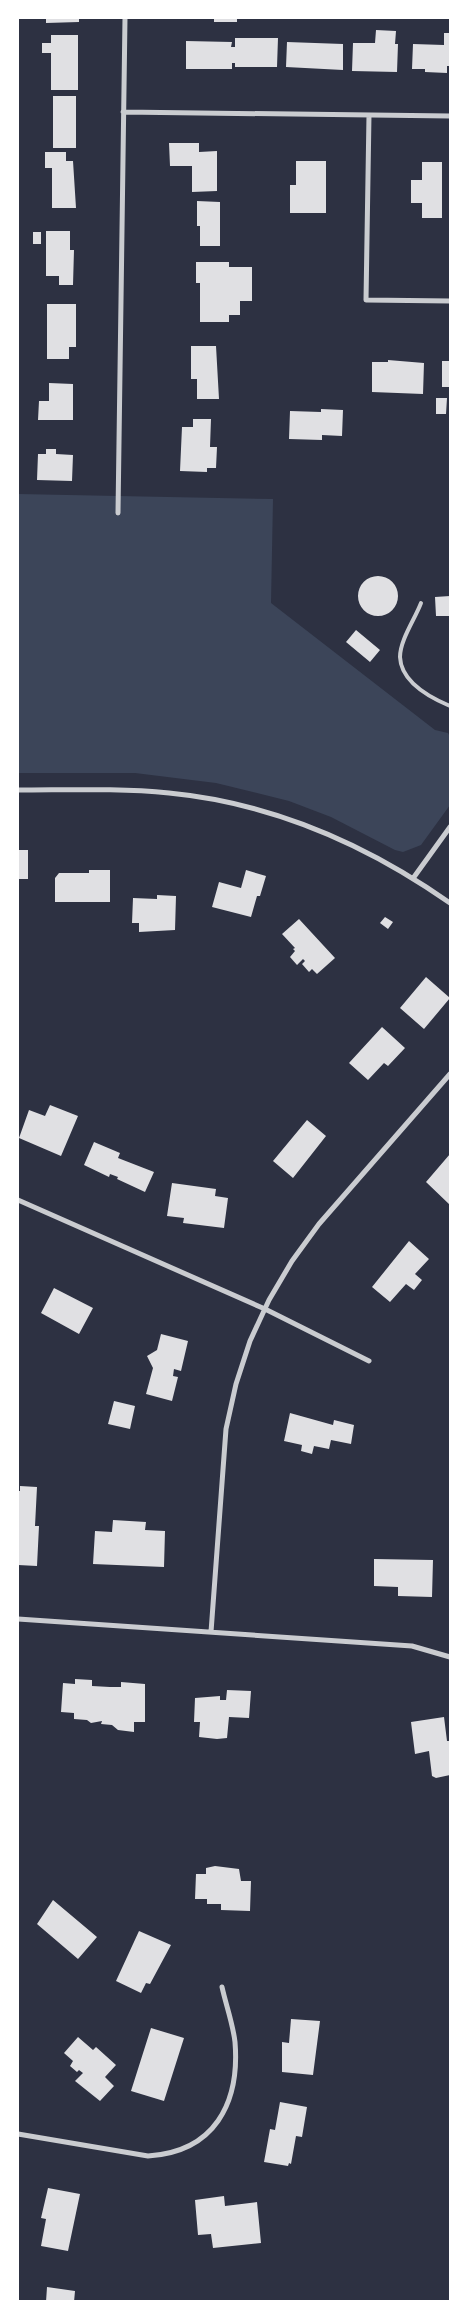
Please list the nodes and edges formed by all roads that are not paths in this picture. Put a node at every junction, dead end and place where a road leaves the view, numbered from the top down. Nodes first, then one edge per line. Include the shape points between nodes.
1 (125, 18) edge
2 (123, 112) junction
3 (369, 115) junction
4 (450, 116) edge
5 (450, 301) edge
6 (118, 513) dead end
7 (422, 603) dead end
8 (450, 706) edge
9 (18, 790) edge
10 (450, 826) edge
11 (414, 877) junction
12 (450, 903) edge
13 (450, 1074) edge
14 (18, 1200) edge
15 (265, 1309) junction
16 (370, 1361) dead end
17 (18, 1619) edge
18 (211, 1632) junction
19 (450, 1657) edge
20 (222, 1986) dead end
21 (18, 2134) edge

1 - 2 street
2 - 3 street
2 - 6 street
3 - 4 street
3 - 5 street via 366,300
7 - 8 lane via 400,657 404,673 414,684
9 - 11 street via 130,790 219,800 306,824
10 - 11 street
11 - 12 street
13 - 15 street via 319,1224 292,1261
14 - 15 street
15 - 16 street
15 - 18 street via 239,1376 226,1429
17 - 18 street
18 - 19 street via 412,1646
20 - 21 street via 235,2042 232,2087 220,2119 195,2144 166,2155 148,2156

